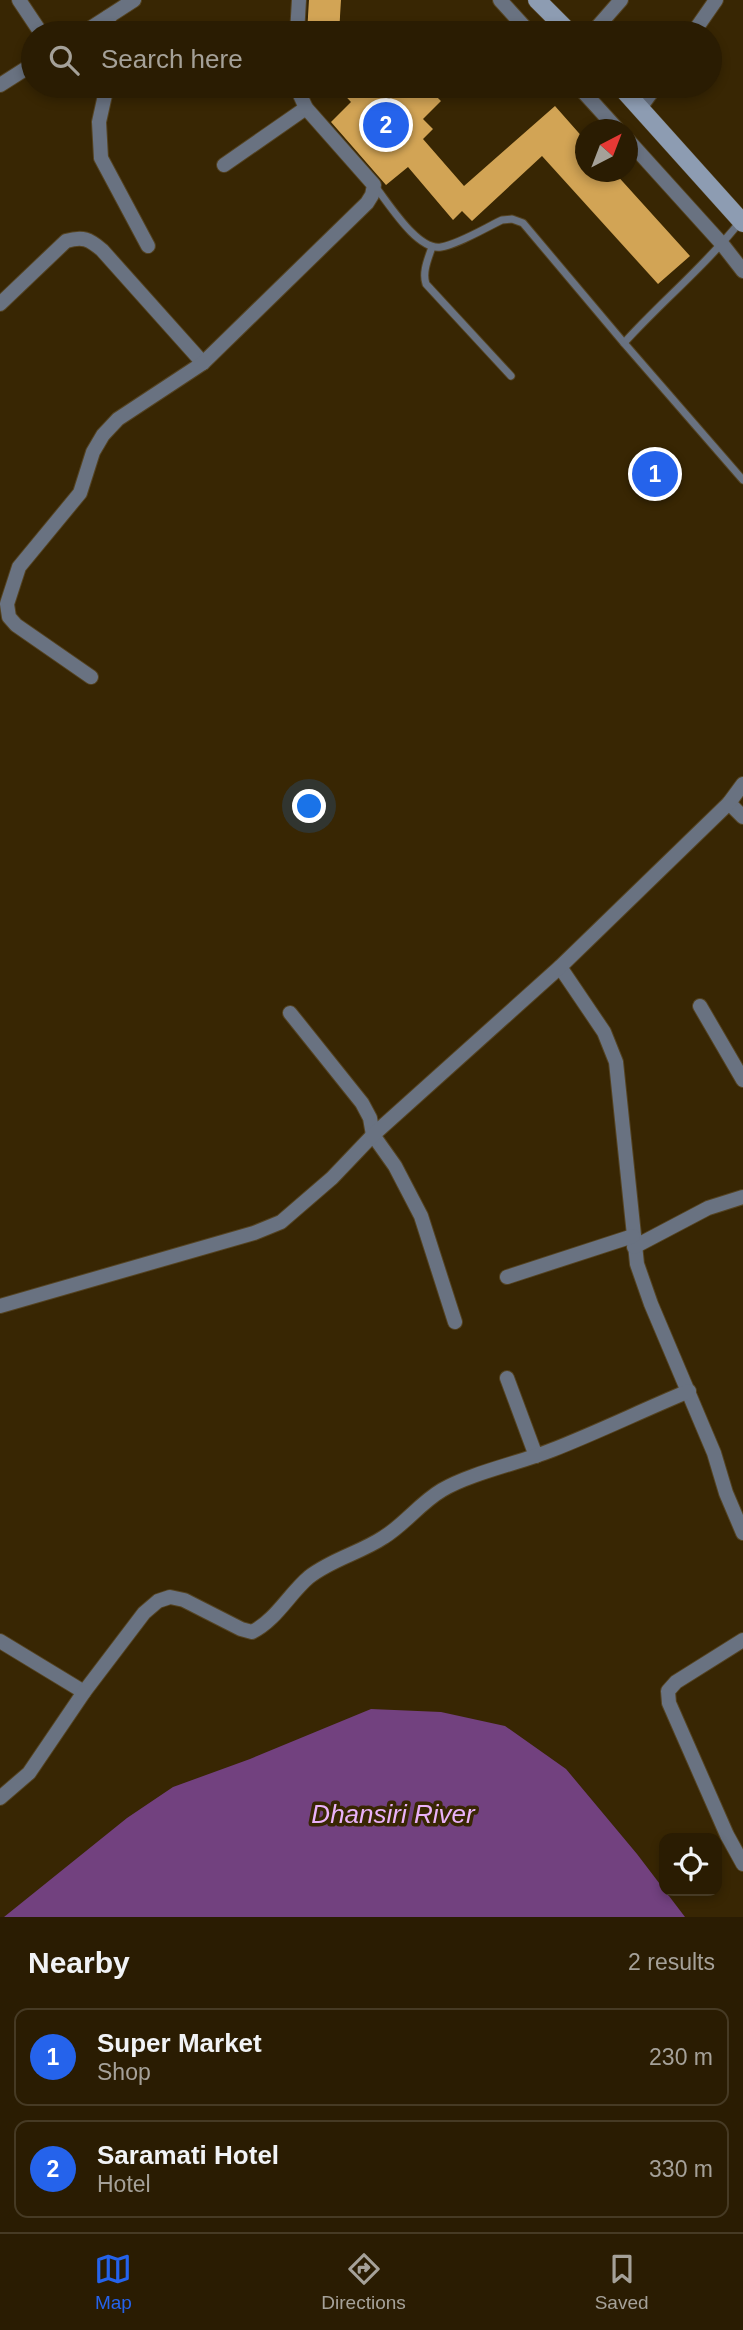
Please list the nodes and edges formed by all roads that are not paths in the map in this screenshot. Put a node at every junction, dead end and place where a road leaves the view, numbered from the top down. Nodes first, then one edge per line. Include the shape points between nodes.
1 (19, 0) edge
2 (134, 0) edge
3 (299, 0) edge
4 (500, 0) edge
5 (537, 0) edge
6 (621, 0) edge
7 (716, 0) edge
8 (108, 17) junction
9 (33, 21) edge
10 (102, 21) edge
11 (109, 21) edge
12 (298, 21) edge
13 (519, 21) edge
14 (558, 21) edge
15 (603, 21) edge
16 (701, 21) edge
17 (21, 72) edge
18 (0, 85) edge
19 (104, 98) edge
20 (301, 98) edge
21 (589, 98) edge
22 (631, 98) edge
23 (647, 98) edge
24 (306, 108) junction
25 (640, 108) junction
26 (608, 119) edge
27 (638, 151) edge
28 (224, 165) dead end
29 (374, 184) junction
30 (742, 222) edge
31 (722, 244) junction
32 (148, 246) dead end
33 (432, 247) junction
34 (743, 271) edge
35 (0, 304) edge
36 (624, 343) junction
37 (203, 363) junction
38 (512, 376) dead end
39 (743, 480) edge
40 (91, 677) dead end
41 (743, 784) edge
42 (729, 803) junction
43 (743, 817) edge
44 (560, 967) junction
45 (701, 1006) dead end
46 (290, 1013) dead end
47 (743, 1080) edge
48 (373, 1135) junction
49 (743, 1197) edge
50 (634, 1242) junction
51 (507, 1277) dead end
52 (0, 1306) edge
53 (455, 1322) dead end
54 (507, 1378) dead end
55 (689, 1391) junction
56 (536, 1456) junction
57 (743, 1532) edge
58 (743, 1640) edge
59 (0, 1641) edge
60 (84, 1692) junction
61 (0, 1798) edge
62 (743, 1864) edge

1 - 9 street
2 - 8 street
3 - 12 street
4 - 13 street
5 - 14 main road
6 - 15 street
7 - 16 street
8 - 10 street
8 - 11 street
17 - 18 street
19 - 32 street via 99,122 102,158
20 - 24 street
21 - 26 street
22 - 25 main road
23 - 25 street
24 - 28 street
24 - 29 street
25 - 30 main road
27 - 31 street
29 - 33 lane via 415,236
29 - 37 street via 367,203
30 - 31 lane
31 - 34 street
31 - 36 lane
33 - 36 lane via 448,245 502,220 523,223
33 - 38 lane via 426,284
35 - 37 street via 66,241 80,236 102,250
36 - 39 lane
37 - 40 street via 118,419 103,435 80,493 19,567 7,604 9,617
41 - 42 street
42 - 43 street
42 - 44 street
44 - 48 street
44 - 50 street via 604,1032 616,1062
45 - 47 street
46 - 48 street via 362,1103
48 - 52 street via 281,1222
48 - 53 street via 421,1216
49 - 50 street
50 - 51 street
50 - 55 street via 651,1304
54 - 56 street
55 - 56 street
55 - 57 street
56 - 60 street via 443,1489 385,1537 327,1563 301,1584 263,1627 252,1632 184,1600 170,1597 158,1601
58 - 62 street via 668,1691 669,1703
59 - 60 street
60 - 61 street via 29,1773

